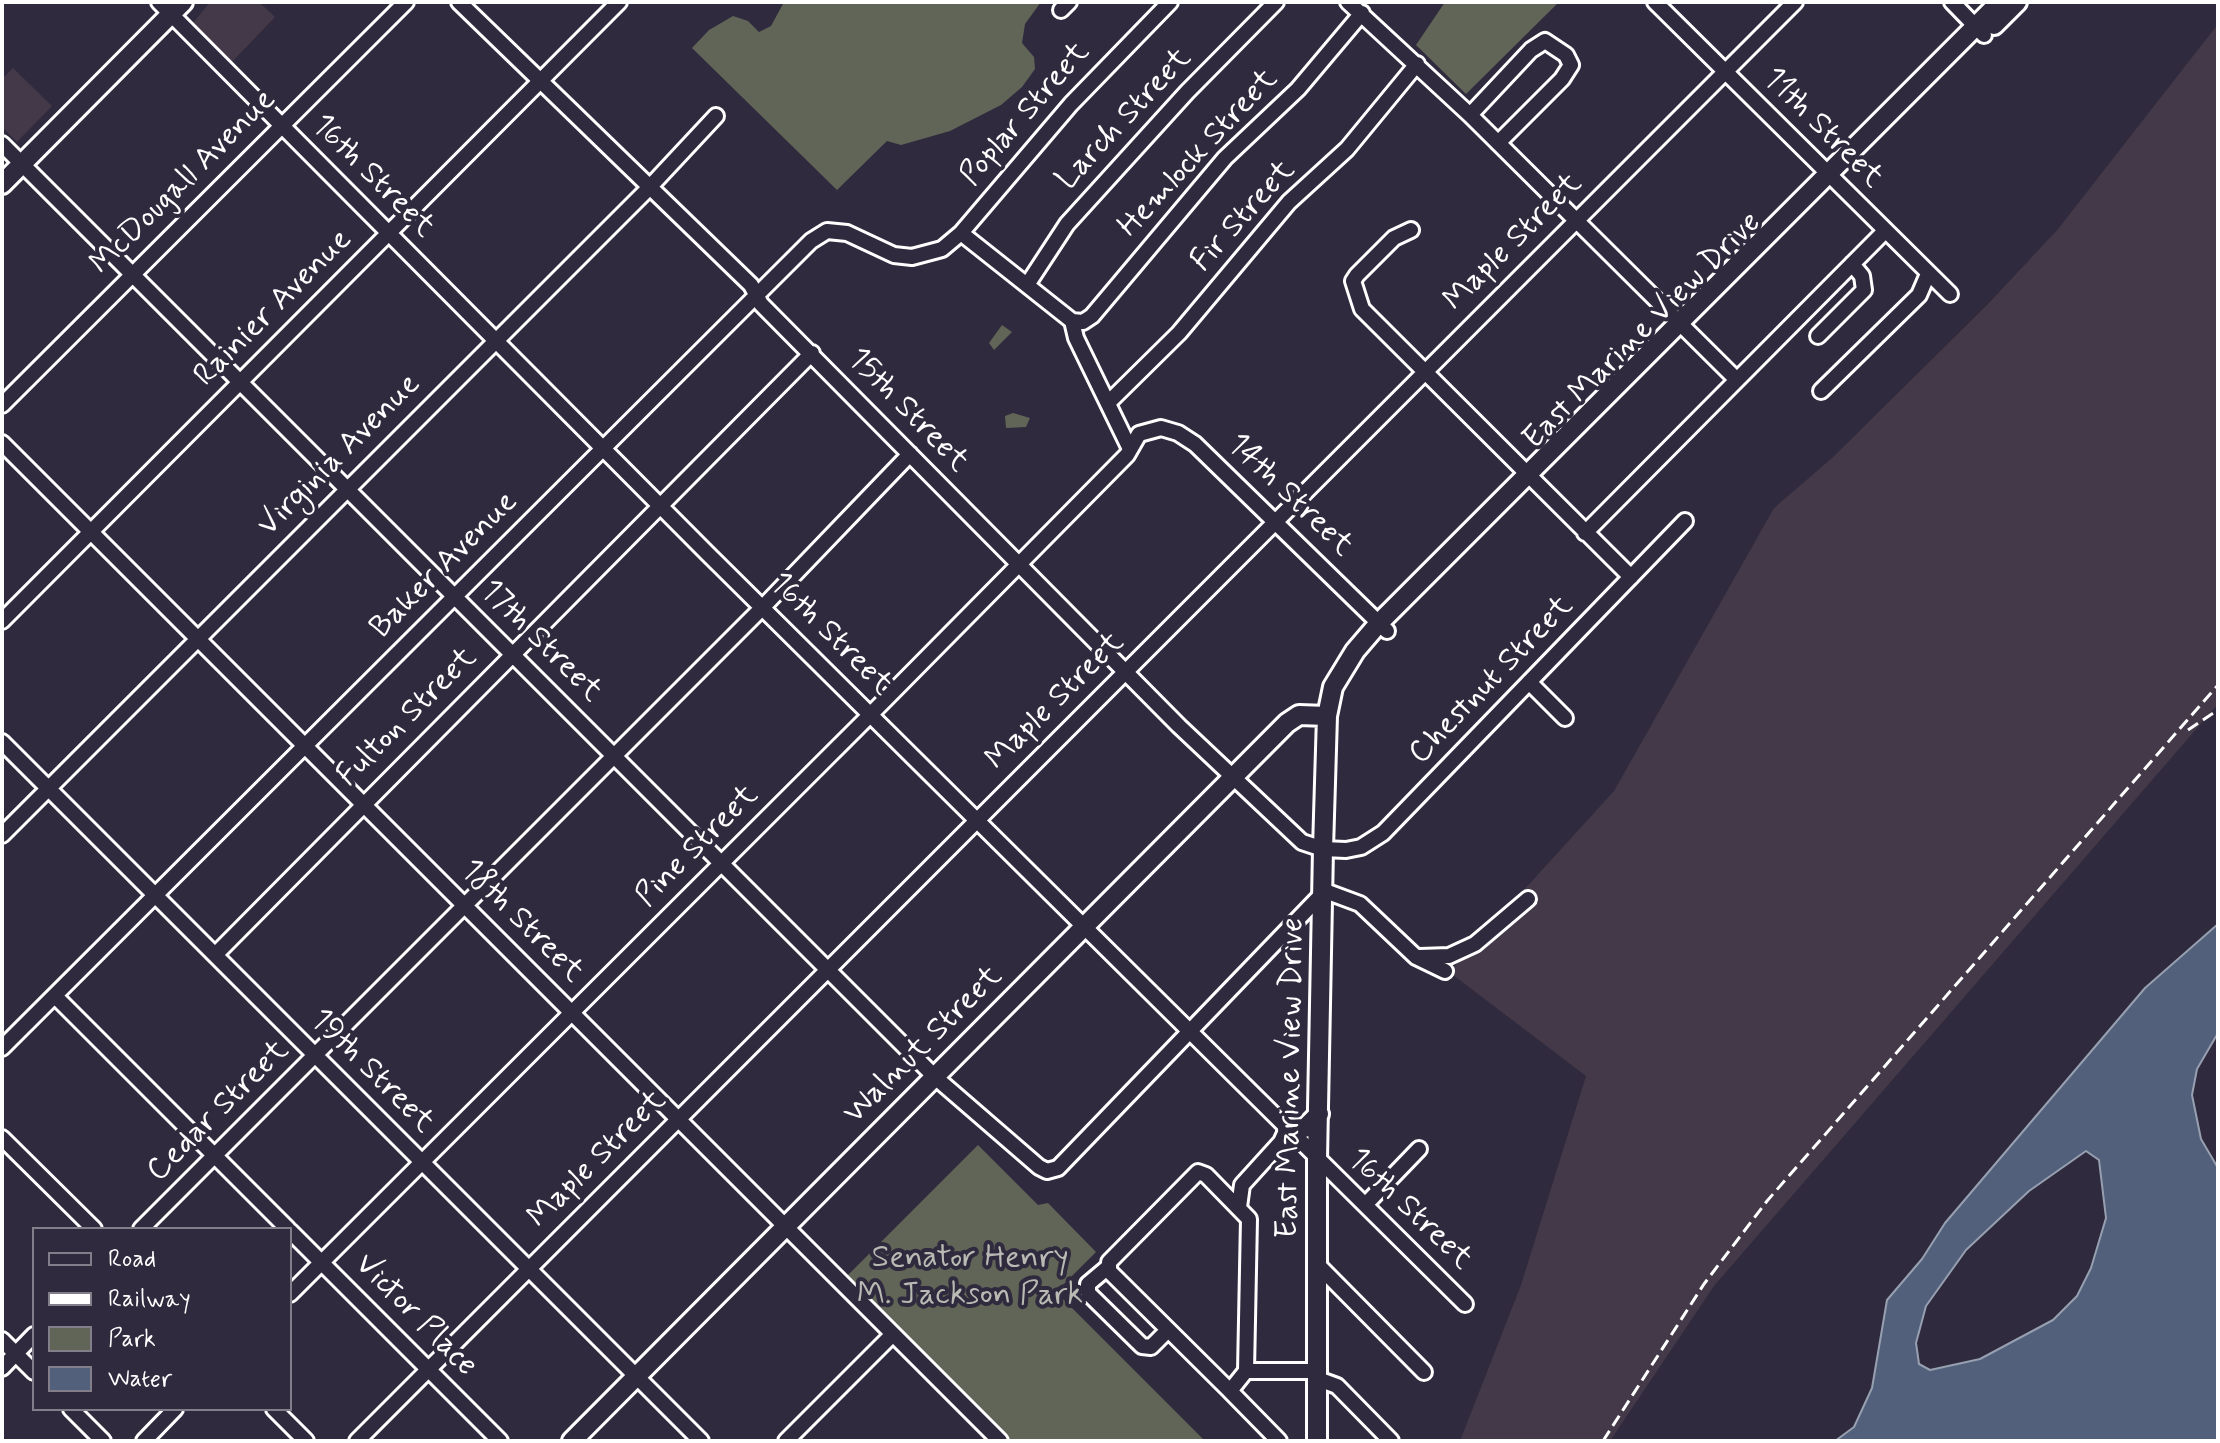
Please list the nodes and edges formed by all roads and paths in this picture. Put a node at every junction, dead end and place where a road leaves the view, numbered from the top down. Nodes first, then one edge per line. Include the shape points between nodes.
1 (406, 2) edge
2 (459, 2) edge
3 (619, 2) edge
4 (1170, 2) edge
5 (1276, 2) edge
6 (1348, 2) edge
7 (1655, 2) edge
8 (1795, 2) edge
9 (1952, 2) edge
10 (2000, 2) edge
11 (2017, 2) edge
12 (171, 6) edge
13 (1362, 13) junction
14 (1980, 31) junction
15 (1417, 64) junction
16 (1725, 72) junction
17 (541, 81) junction
18 (1470, 115) junction
19 (716, 116) dead end
20 (281, 125) junction
21 (1498, 143) junction
22 (2, 144) edge
23 (22, 164) junction
24 (1832, 178) junction
25 (2, 184) edge
26 (650, 185) junction
27 (1575, 222) junction
28 (1411, 230) dead end
29 (1885, 231) junction
30 (961, 233) junction
31 (388, 234) junction
32 (1852, 264) junction
33 (133, 274) junction
34 (1928, 274) junction
35 (1027, 285) junction
36 (756, 294) junction
37 (1950, 294) dead end
38 (1072, 321) junction
39 (1682, 329) junction
40 (1818, 336) dead end
41 (495, 341) junction
42 (812, 353) junction
43 (1425, 372) junction
44 (1736, 379) junction
45 (240, 382) junction
46 (1821, 391) dead end
47 (1108, 403) junction
48 (2, 405) edge
49 (1134, 441) junction
50 (2, 443) edge
51 (602, 448) junction
52 (910, 454) junction
53 (1531, 480) junction
54 (347, 489) junction
55 (660, 506) junction
56 (1276, 521) junction
57 (1685, 521) dead end
58 (91, 532) junction
59 (1585, 533) junction
60 (1018, 564) junction
61 (1631, 577) junction
62 (455, 596) junction
63 (762, 608) junction
64 (2, 621) edge
65 (1383, 627) junction
66 (197, 638) junction
67 (512, 654) junction
68 (1125, 672) junction
69 (1529, 682) junction
70 (870, 715) junction
71 (1327, 716) junction
72 (1565, 718) dead end
73 (2, 742) edge
74 (305, 745) junction
75 (614, 755) junction
76 (1233, 777) junction
77 (49, 789) junction
78 (363, 804) junction
79 (977, 821) junction
80 (2, 835) edge
81 (1323, 849) junction
82 (721, 863) junction
83 (1325, 891) junction
84 (156, 896) junction
85 (1528, 899) dead end
86 (464, 905) junction
87 (1084, 929) junction
88 (215, 955) junction
89 (1416, 957) junction
90 (827, 970) junction
91 (1445, 971) dead end
92 (55, 996) junction
93 (572, 1012) junction
94 (1189, 1033) junction
95 (3, 1045) edge
96 (315, 1055) junction
97 (935, 1077) junction
98 (1319, 1114) junction
99 (679, 1119) junction
100 (1287, 1129) junction
101 (2, 1138) edge
102 (1419, 1149) dead end
103 (214, 1156) junction
104 (1317, 1159) junction
105 (422, 1162) junction
106 (1366, 1204) junction
107 (1239, 1207) junction
108 (786, 1226) junction
109 (92, 1227) edge
110 (143, 1227) edge
111 (286, 1227) edge
112 (292, 1233) edge
113 (321, 1262) junction
114 (1319, 1266) junction
115 (1107, 1268) junction
116 (529, 1269) junction
117 (292, 1292) edge
118 (1465, 1304) dead end
119 (1168, 1330) junction
120 (893, 1334) junction
121 (32, 1337) edge
122 (2, 1340) edge
123 (15, 1354) junction
124 (2, 1368) edge
125 (32, 1370) edge
126 (429, 1371) junction
127 (1246, 1371) junction
128 (1424, 1372) dead end
129 (1318, 1375) junction
130 (636, 1376) junction
131 (1230, 1391) junction
132 (73, 1411) edge
133 (173, 1411) edge
134 (276, 1411) edge
135 (103, 1441) edge
136 (144, 1441) edge
137 (306, 1441) edge
138 (357, 1441) edge
139 (500, 1441) edge
140 (572, 1441) edge
141 (701, 1441) edge
142 (786, 1441) edge
143 (1000, 1441) edge
144 (1279, 1441) edge
145 (1317, 1441) edge
146 (1391, 1441) edge

1 - 20 street, McDougall Avenue
2 - 17 street, 15th Street
3 - 17 street, Rainier Avenue
4 - 30 street, Poplar Street via 1071,104
5 - 35 street, Larch Street via 1067,224
6 - 13 street
7 - 16 street, 11th Street
8 - 16 street, Maple Street
9 - 14 street
10 - 14 main road, East Marine View Drive
11 - 14 main road, East Marine View Drive
12 - 20 street, 16th Street
12 - 23 main road
13 - 15 street
13 - 38 street, Hemlock Street via 1298,89 1225,158 1092,316
14 - 24 main road, East Marine View Drive
15 - 18 street
15 - 47 street, Fir Street via 1347,149 1289,202 1179,333
16 - 24 street, 11th Street
16 - 27 street, Maple Street
17 - 26 street, 15th Street
17 - 31 street, Rainier Avenue
18 - 21 street
18 - 21 street via 1545,41 1566,55 1571,65 1562,79
19 - 26 street, Virginia Avenue
20 - 31 street, 16th Street
20 - 33 street, McDougall Avenue
21 - 27 street
22 - 23 street, 17th Street
23 - 25 main road
23 - 33 street, 17th Street
24 - 29 street, 11th Street
24 - 39 main road, East Marine View Drive
26 - 36 street, 15th Street
26 - 41 street, Virginia Avenue
27 - 39 street
27 - 43 street, Maple Street
28 - 43 street via 1394,238 1353,281 1362,309
29 - 32 street
29 - 34 street, 11th Street
30 - 35 street
30 - 36 street, Baker Avenue via 942,249 912,257 827,231
31 - 41 street, 16th Street
31 - 45 street, Rainier Avenue
32 - 40 street via 1862,276 1864,290
32 - 44 street
33 - 45 street, 17th Street
33 - 48 street, McDougall Avenue
34 - 37 street, 11th Street
34 - 46 street via 1919,295
35 - 38 street
36 - 42 street, 15th Street
36 - 51 street, Baker Avenue
38 - 47 street
39 - 44 street
39 - 53 main road, East Marine View Drive
41 - 51 street, 16th Street
41 - 54 street, Virginia Avenue
42 - 52 street, 15th Street
42 - 55 street, Fulton Street
43 - 53 street
43 - 56 street, Maple Street
44 - 59 street
45 - 54 street, 17th Street
45 - 58 street, Rainier Avenue
47 - 49 street
49 - 56 street, 14th Street via 1161,428 1178,433
49 - 60 street, Pine Street via 1127,455
50 - 58 street, 18th Street
51 - 55 street, 16th Street
51 - 62 street, Baker Avenue
52 - 60 street, 15th Street
52 - 63 street, Cedar Street
53 - 59 street
53 - 65 main road, East Marine View Drive
54 - 62 street, 17th Street
54 - 66 street, Virginia Avenue
55 - 63 street, 16th Street
55 - 67 street, Fulton Street
56 - 65 street, 14th Street
56 - 68 street, Maple Street
57 - 61 street, Chestnut Street
58 - 64 street, Rainier Avenue
58 - 66 street, 18th Street
59 - 61 street
60 - 68 street, 15th Street
60 - 70 street, Pine Street
61 - 69 street, Chestnut Street
62 - 67 street, 17th Street
62 - 74 street, Baker Avenue
63 - 70 street, 16th Street
63 - 75 street, Cedar Street
65 - 71 main road, East Marine View Drive via 1342,670
66 - 74 street, 18th Street
66 - 77 street, Virginia Avenue
67 - 75 street, 17th Street
67 - 78 street, Fulton Street
68 - 76 street, 15th Street
68 - 79 street, Maple Street
69 - 72 street
69 - 81 street, Chestnut Street via 1374,840 1361,847
70 - 79 street, 16th Street
70 - 82 street, Pine Street
71 - 76 main road, Walnut Street via 1299,715
71 - 81 main road, East Marine View Drive
73 - 77 street, 19th Street
74 - 78 street, 18th Street
74 - 84 street, Baker Avenue
75 - 82 street, 17th Street
75 - 86 street, Cedar Street
76 - 81 street, 15th Street via 1286,830
76 - 87 main road, Walnut Street
77 - 80 street, Virginia Avenue
77 - 84 street, 19th Street
78 - 86 street, 18th Street
78 - 88 street, Fulton Street
79 - 87 street, 16th Street
79 - 90 street, Maple Street
81 - 83 main road, East Marine View Drive
82 - 90 street, 17th Street
82 - 93 street, Pine Street
83 - 89 street via 1360,904
83 - 94 street
83 - 98 main road, East Marine View Drive
84 - 88 street, 19th Street
84 - 92 street, Baker Avenue
85 - 89 street via 1475,944 1449,956
86 - 93 street, 18th Street
86 - 96 street, Cedar Street
87 - 94 street, 16th Street
87 - 97 main road, Walnut Street
88 - 96 street, 19th Street
89 - 91 street
90 - 97 street, 17th Street
90 - 99 street, Maple Street
92 - 95 street, Baker Avenue
92 - 103 street, Victor Place
93 - 99 street, 18th Street
93 - 105 street, Pine Street
94 - 97 street, 17th Street via 1058,1168 1047,1171
94 - 100 street, 16th Street
96 - 103 street, Cedar Street
96 - 105 street, 19th Street
97 - 108 main road, Walnut Street
98 - 100 main road via 1305,1128
98 - 104 main road, East Marine View Drive
99 - 108 street, 18th Street
99 - 116 street, Maple Street
100 - 104 street, 16th Street
100 - 107 street via 1242,1185
101 - 109 street
102 - 106 street
103 - 110 street, Cedar Street
103 - 111 street, Victor Place
104 - 106 street, 16th Street
104 - 114 main road, East Marine View Drive
105 - 113 street, Pine Street
105 - 116 street, 19th Street
106 - 118 street, 16th Street
107 - 115 street via 1198,1172
107 - 127 street via 1249,1219
108 - 120 street, 18th Street
108 - 130 main road, Walnut Street
112 - 113 street, Victor Place
113 - 117 street, Pine Street
113 - 126 street, Victor Place
114 - 128 street
114 - 129 main road, East Marine View Drive
115 - 119 street
115 - 119 street via 1088,1284 1088,1293 1142,1346 1151,1347
116 - 126 street, Maple Street
116 - 130 street, 19th Street
119 - 131 street
120 - 142 street
120 - 143 street, 18th Street
121 - 123 street
122 - 123 street
123 - 124 street
123 - 125 street
126 - 138 street, Maple Street
126 - 139 street, Victor Place
127 - 129 street
127 - 131 street
129 - 145 main road, East Marine View Drive
129 - 146 street via 1337,1386
130 - 140 main road, Walnut Street
130 - 141 street, 19th Street
131 - 144 street
132 - 135 street
133 - 136 street
134 - 137 street

